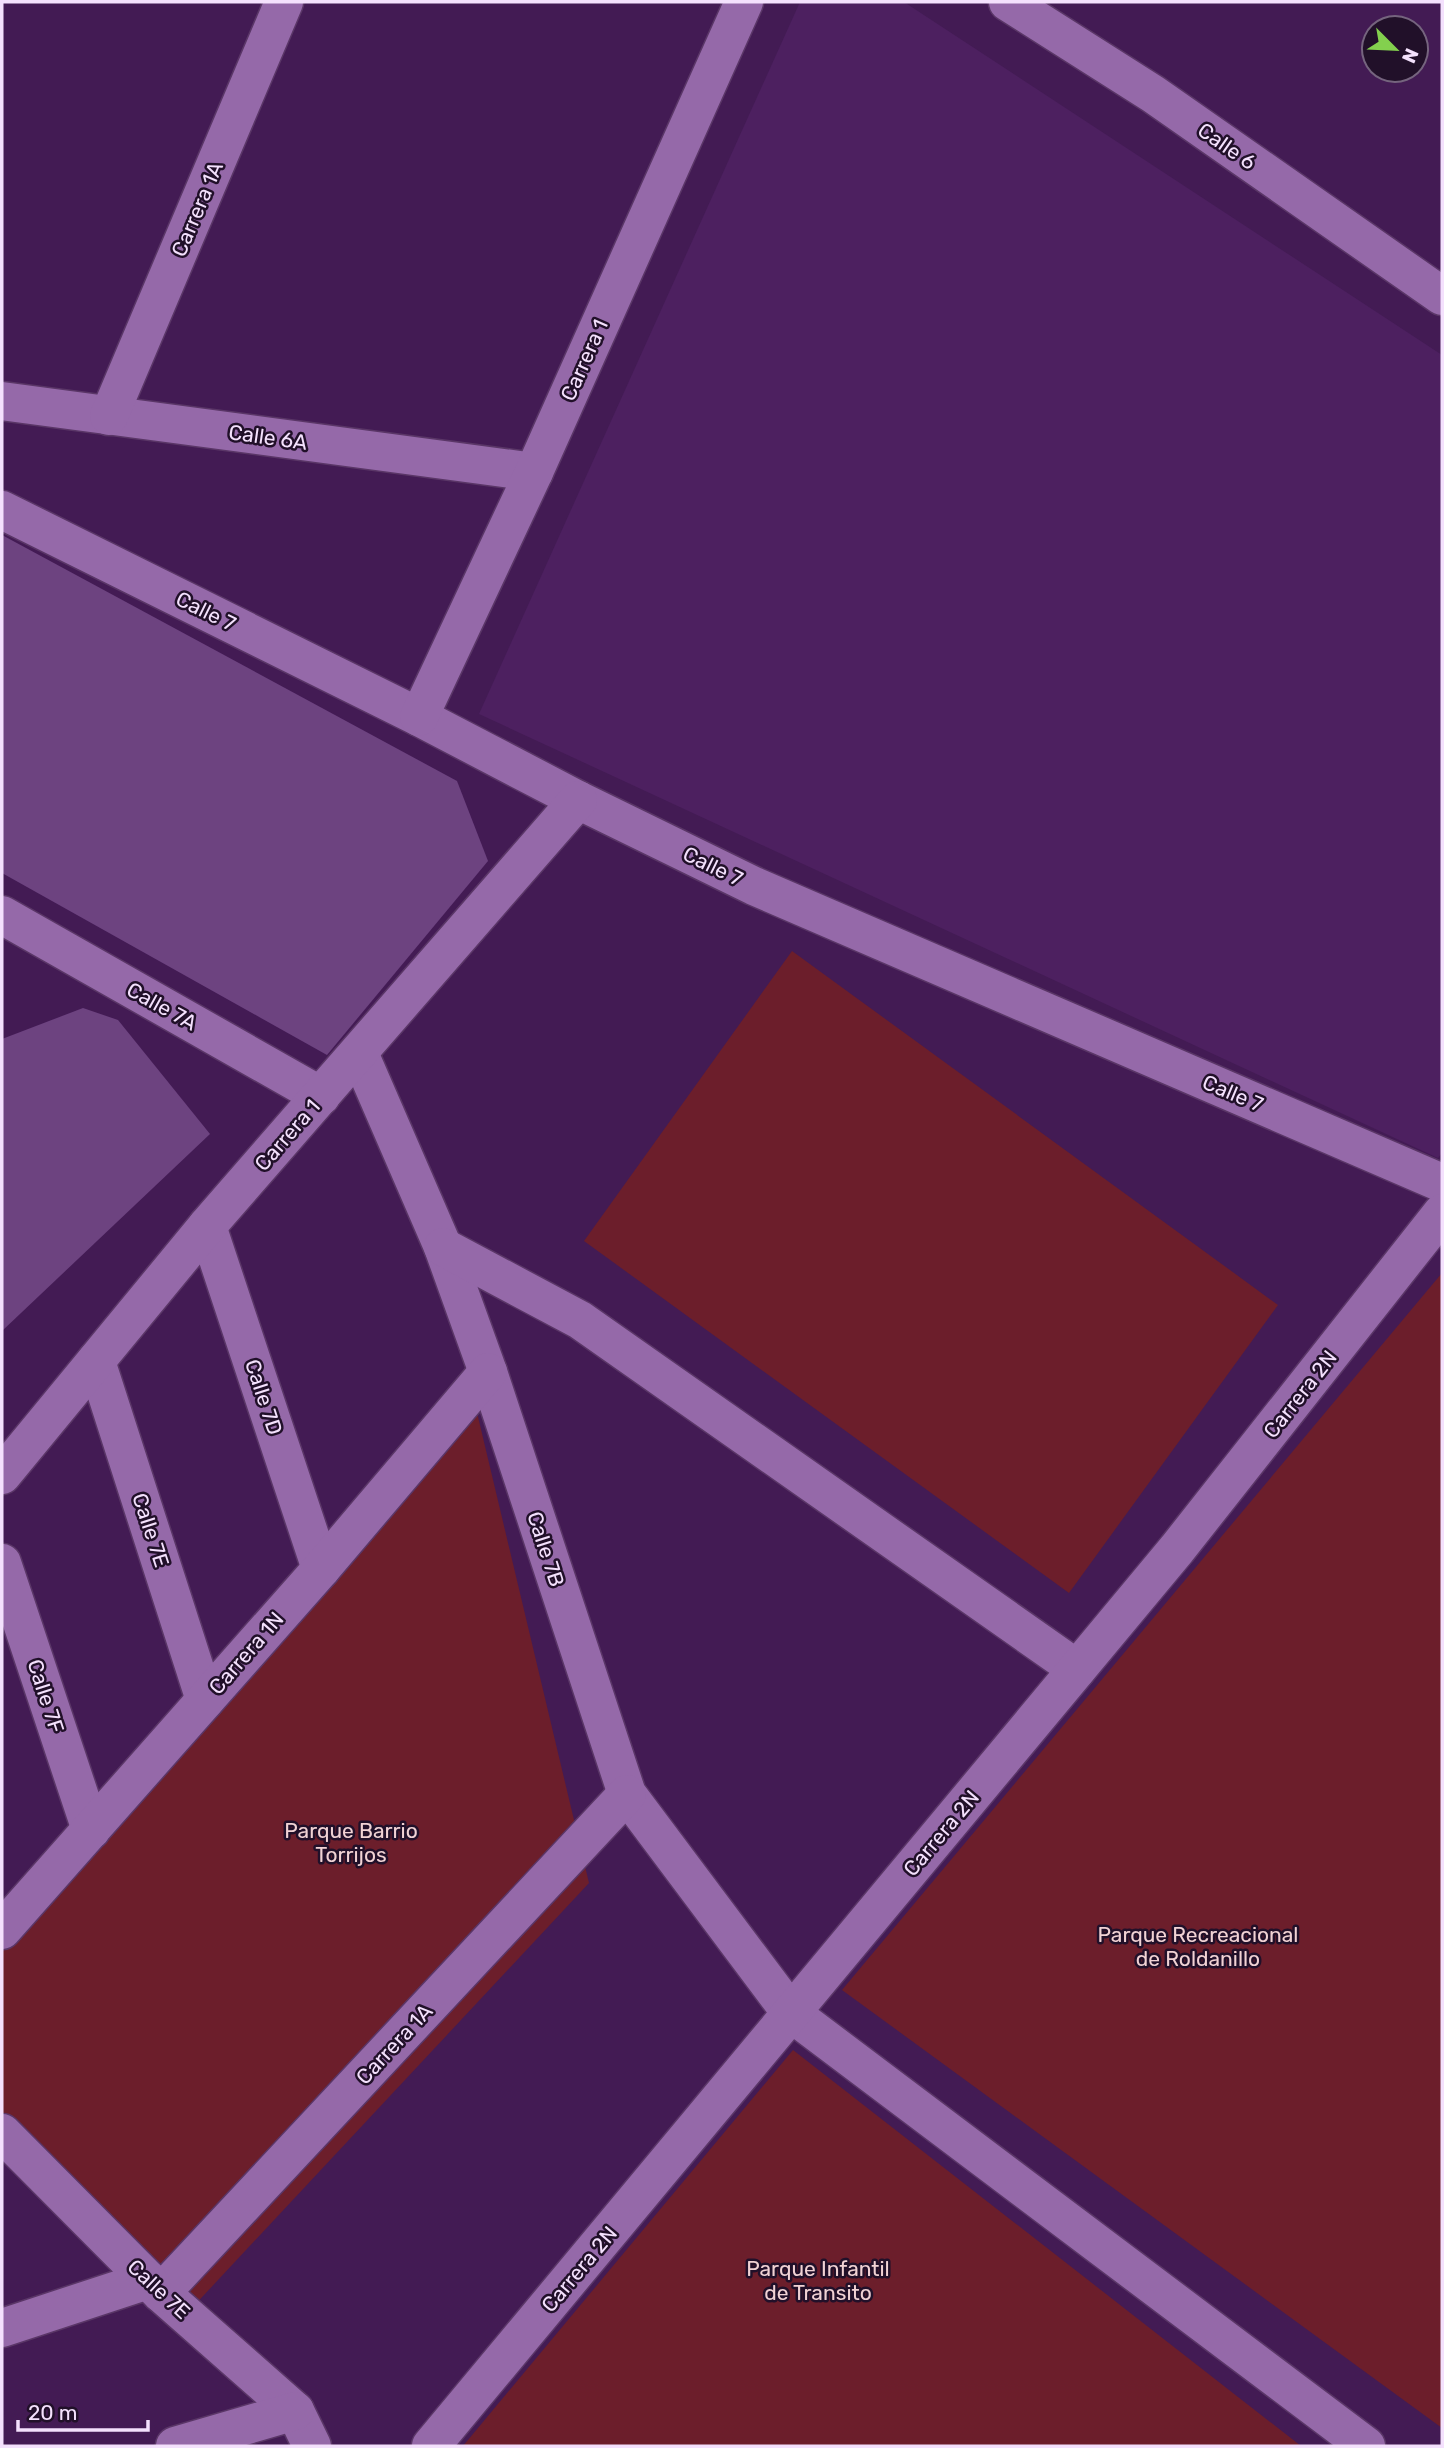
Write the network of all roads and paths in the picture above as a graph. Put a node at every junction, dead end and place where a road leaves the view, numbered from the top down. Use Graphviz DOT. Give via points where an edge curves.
graph roads {
  1 [pos="284,2"];
  2 [pos="744,2"];
  3 [pos="1022,5"];
  4 [pos="1442,296"];
  5 [pos="2,401"];
  6 [pos="109,416"];
  7 [pos="534,472"];
  8 [pos="2,510"];
  9 [pos="419,716"];
  10 [pos="578,800"];
  11 [pos="2,915"];
  12 [pos="359,1053"];
  13 [pos="321,1096"];
  14 [pos="1442,1183"];
  15 [pos="1442,1213"];
  16 [pos="207,1226"];
  17 [pos="443,1247"];
  18 [pos="96,1360"];
  19 [pos="488,1372"];
  20 [pos="2,1475"];
  21 [pos="2,1563"];
  22 [pos="321,1569"];
  23 [pos="1077,1669"];
  24 [pos="205,1700"];
  25 [pos="627,1794"];
  26 [pos="91,1830"];
  27 [pos="2,1930"];
  28 [pos="791,2013"];
  29 [pos="5,2141"];
  30 [pos="154,2287"];
  31 [pos="2,2328"];
  32 [pos="295,2411"];
  33 [pos="175,2446"];
  34 [pos="312,2446"];
  35 [pos="431,2446"];
  36 [pos="1366,2446"];
  1 -- 6 [label="street, Carrera 1A"];
  2 -- 7 [label="street, Carrera 1"];
  3 -- 4 [label="street, Calle 6"];
  5 -- 6 [label="street, Calle 6A"];
  6 -- 7 [label="street, Calle 6A"];
  7 -- 9 [label="street, Carrera 1"];
  8 -- 9 [label="street, Calle 7"];
  9 -- 10 [label="street, Calle 7"];
  10 -- 12 [label="street, Carrera 1"];
  10 -- 14 [label="street, Calle 7" via="754,886"];
  11 -- 13 [label="street, Calle 7A"];
  12 -- 13 [label="street, Carrera 1"];
  12 -- 17 [label="street, Calle 7B"];
  13 -- 16 [label="street, Carrera 1"];
  15 -- 23 [label="street, Carrera 2N"];
  16 -- 18 [label="street, Carrera 1"];
  16 -- 22 [label="street, Calle 7D"];
  17 -- 19 [label="street, Calle 7B"];
  17 -- 23 [label="street" via="580,1320"];
  18 -- 20 [label="street, Carrera 1"];
  18 -- 24 [label="street, Calle 7E"];
  19 -- 22 [label="street, Carrera 1N"];
  19 -- 25 [label="street, Calle 7B"];
  21 -- 26 [label="street, Calle 7F"];
  22 -- 24 [label="street, Carrera 1N"];
  23 -- 28 [label="street, Carrera 2N"];
  24 -- 26 [label="street, Carrera 1N"];
  25 -- 28 [label="street, Calle 7B"];
  25 -- 30 [label="street, Carrera 1A"];
  26 -- 27 [label="street, Carrera 1N"];
  28 -- 35 [label="street, Carrera 2N"];
  28 -- 36 [label="street, Calle 7B"];
  29 -- 30 [label="street, Calle 7E"];
  30 -- 31 [label="street"];
  30 -- 32 [label="street, Calle 7E"];
  32 -- 33 [label="street"];
  32 -- 34 [label="street, Calle 7E"];
}
